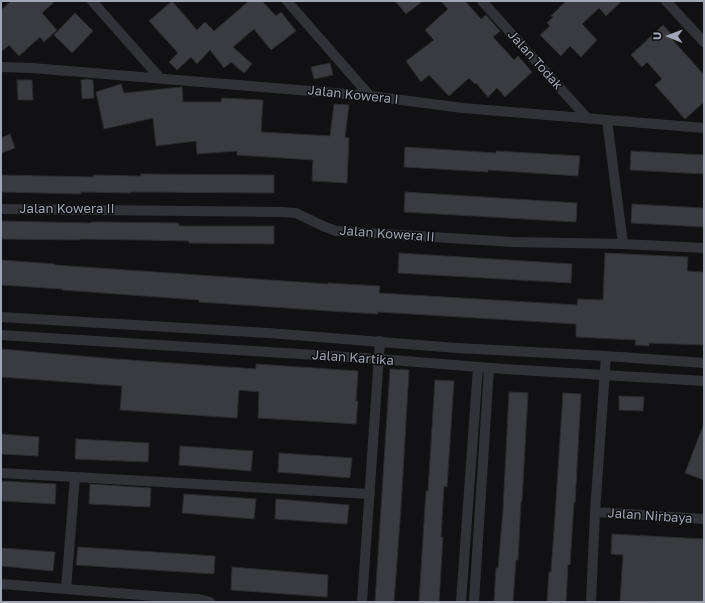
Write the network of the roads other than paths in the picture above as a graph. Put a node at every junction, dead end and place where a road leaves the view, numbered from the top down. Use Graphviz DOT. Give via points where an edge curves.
graph roads {
  1 [pos="92,1"];
  2 [pos="287,1"];
  3 [pos="482,1"];
  4 [pos="666,1"];
  5 [pos="704,42"];
  6 [pos="1,67"];
  7 [pos="160,78"];
  8 [pos="370,96"];
  9 [pos="587,118"];
  10 [pos="607,120"];
  11 [pos="704,128"];
  12 [pos="1,209"];
  13 [pos="623,244"];
  14 [pos="704,248"];
  15 [pos="1,317"];
  16 [pos="1,335"];
  17 [pos="380,341"];
  18 [pos="606,356"];
  19 [pos="379,359"];
  20 [pos="704,363"];
  21 [pos="478,367"];
  22 [pos="489,368"];
  23 [pos="605,375"];
  24 [pos="704,381"];
  25 [pos="1,473"];
  26 [pos="75,477"];
  27 [pos="370,494"];
  28 [pos="595,512"];
  29 [pos="704,519"];
  30 [pos="1,584"];
  31 [pos="66,589"];
  32 [pos="167,600"];
  33 [pos="210,602"];
  34 [pos="362,602"];
  35 [pos="461,602"];
  36 [pos="474,602"];
  37 [pos="591,602"];
  1 -- 7 [label="street"];
  2 -- 8 [label="street"];
  3 -- 9 [label="street, Jalan Todak"];
  4 -- 5 [label="street"];
  6 -- 7 [label="street, Jalan Kowera I"];
  7 -- 8 [label="street, Jalan Kowera I"];
  8 -- 9 [label="street, Jalan Kowera I" via="464,108"];
  9 -- 10 [label="street, Jalan Kowera I"];
  10 -- 11 [label="street, Jalan Kowera I"];
  10 -- 13 [label="street"];
  12 -- 13 [label="street, Jalan Kowera II" via="282,212 296,213 336,231 513,242"];
  13 -- 14 [label="street, Jalan Kowera II"];
  15 -- 17 [label="street, Jalan Kartika"];
  16 -- 19 [label="street, Jalan Kartika"];
  17 -- 18 [label="street, Jalan Kartika"];
  17 -- 19 [label="street"];
  18 -- 20 [label="street, Jalan Kartika"];
  18 -- 23 [label="street"];
  19 -- 21 [label="street, Jalan Kartika"];
  19 -- 27 [label="street"];
  21 -- 22 [label="street, Jalan Kartika"];
  21 -- 35 [label="street"];
  22 -- 23 [label="street, Jalan Kartika"];
  22 -- 36 [label="street"];
  23 -- 24 [label="street, Jalan Kartika"];
  23 -- 28 [label="street"];
  25 -- 26 [label="street"];
  26 -- 27 [label="street"];
  26 -- 31 [label="street"];
  27 -- 34 [label="street"];
  28 -- 29 [label="street, Jalan Nirbaya"];
  28 -- 37 [label="street"];
  30 -- 31 [label="street"];
  31 -- 32 [label="street"];
  32 -- 33 [label="street" via="199,599"];
}
